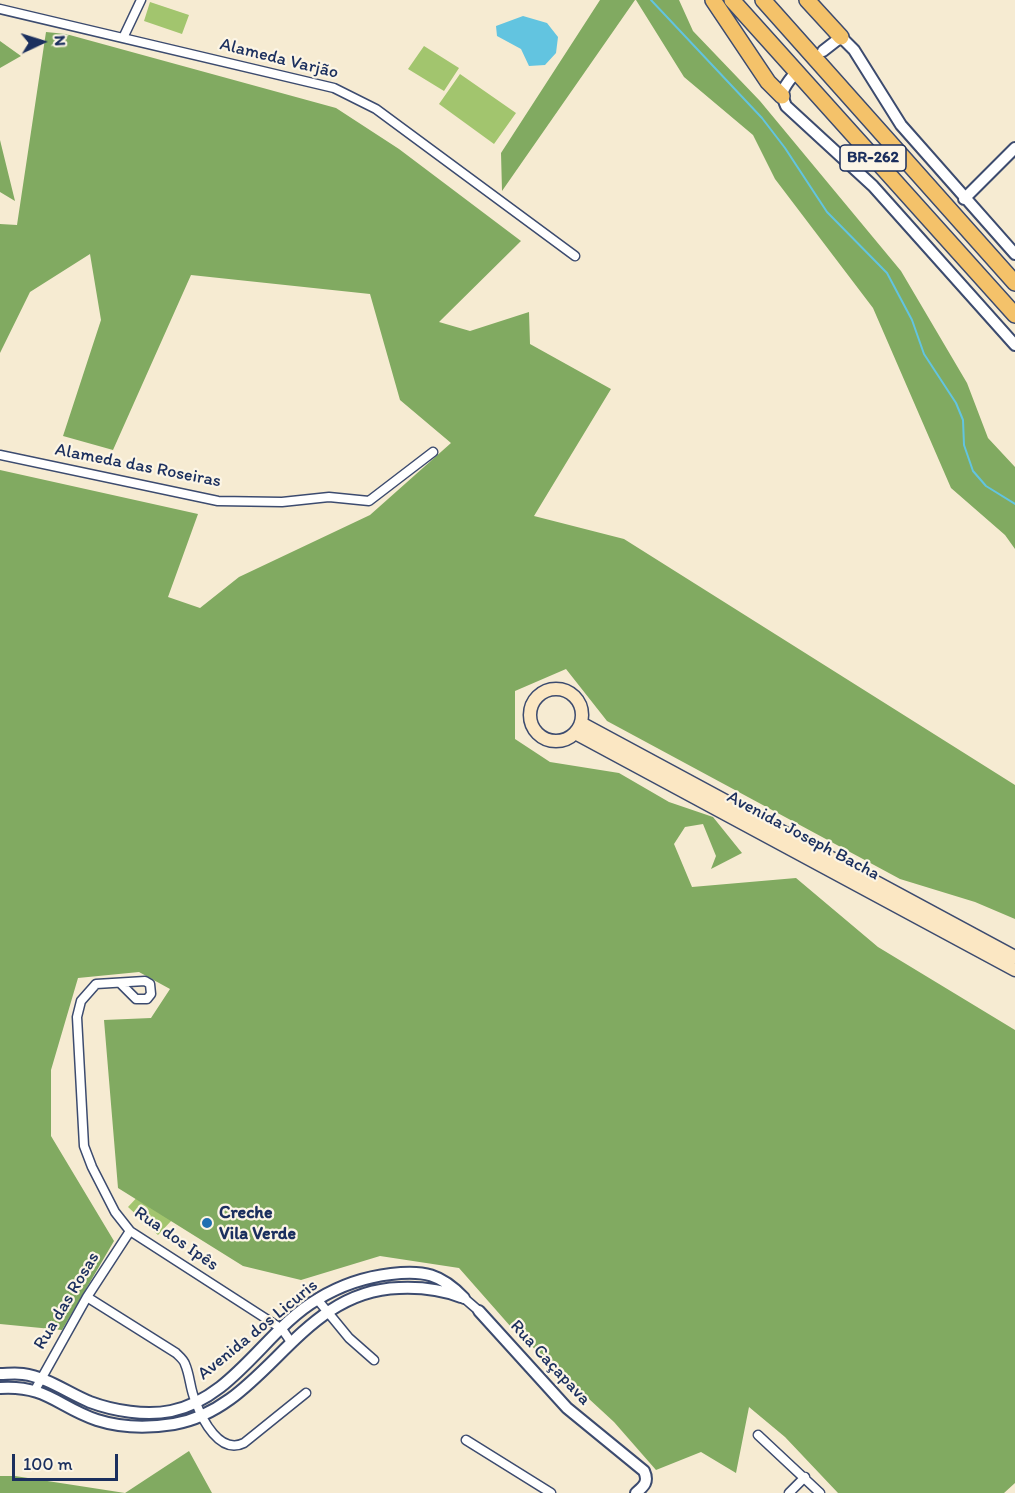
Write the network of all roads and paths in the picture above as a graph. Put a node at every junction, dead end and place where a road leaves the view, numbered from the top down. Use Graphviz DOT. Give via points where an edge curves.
graph roads {
  1 [pos="141,0"];
  2 [pos="713,0"];
  3 [pos="732,0"];
  4 [pos="763,0"];
  5 [pos="807,0"];
  6 [pos="0,9"];
  7 [pos="841,37"];
  8 [pos="123,38"];
  9 [pos="823,51"];
  10 [pos="792,77"];
  11 [pos="782,96"];
  12 [pos="1015,148"];
  13 [pos="964,199"];
  14 [pos="1015,254"];
  15 [pos="574,256"];
  16 [pos="1015,283"];
  17 [pos="1015,315"];
  18 [pos="1015,345"];
  19 [pos="433,452"];
  20 [pos="0,455"];
  21 [pos="578,728"];
  22 [pos="1015,957"];
  23 [pos="1015,970"];
  24 [pos="121,984"];
  25 [pos="130,1231"];
  26 [pos="87,1297"];
  27 [pos="464,1298"];
  28 [pos="317,1299"];
  29 [pos="327,1311"];
  30 [pos="479,1311"];
  31 [pos="282,1329"];
  32 [pos="291,1342"];
  33 [pos="374,1360"];
  34 [pos="0,1374"];
  35 [pos="40,1378"];
  36 [pos="0,1388"];
  37 [pos="34,1390"];
  38 [pos="306,1393"];
  39 [pos="195,1401"];
  40 [pos="203,1414"];
  41 [pos="758,1435"];
  42 [pos="466,1440"];
  43 [pos="805,1478"];
  44 [pos="551,1493"];
  45 [pos="636,1493"];
  46 [pos="789,1493"];
  47 [pos="820,1493"];
  1 -- 8 [label="street"];
  2 -- 11 [label="highway" via="768,82"];
  3 -- 17 [label="highway, BR-262"];
  4 -- 16 [label="highway, BR-262"];
  5 -- 7 [label="highway"];
  6 -- 8 [label="street, Alameda Varjão"];
  7 -- 9 [label="street"];
  7 -- 13 [label="street" via="854,50 901,125"];
  8 -- 15 [label="street, Alameda Varjão" via="334,88 376,109"];
  10 -- 11 [label="street"];
  11 -- 18 [label="street, BR-262" via="786,106 873,186"];
  12 -- 13 [label="street"];
  13 -- 14 [label="street"];
  19 -- 20 [label="street, Alameda das Roseiras" via="369,501 329,497 282,502 218,501"];
  21 -- 21 [label="main road" via="581,706 562,689 546,691 533,702 530,718 544,739 560,741"];
  21 -- 22 [label="main road, Avenida Joseph Bacha"];
  21 -- 23 [label="main road, Avenida Joseph Bacha"];
  24 -- 25 [label="street, Rua dos Ipês" via="103,982 91,987 81,1001 77,1017 84,1146 115,1212"];
  25 -- 26 [label="street, Rua das Rosas"];
  25 -- 31 [label="street, Rua dos Ipês"];
  26 -- 35 [label="street, Rua das Rosas"];
  26 -- 39 [label="street" via="176,1353 185,1362"];
  27 -- 28 [label="street, Avenida dos Licuris" via="448,1281 405,1272 366,1277"];
  27 -- 29 [label="street, Avenida dos Licuris" via="422,1287 375,1290"];
  27 -- 30 [label="street, Avenida dos Licuris"];
  28 -- 29 [label="street"];
  28 -- 31 [label="street, Avenida dos Licuris"];
  29 -- 32 [label="street, Avenida dos Licuris"];
  29 -- 33 [label="street"];
  30 -- 45 [label="street, Rua Caçapava" via="567,1408 644,1471 645,1485"];
  31 -- 32 [label="street, Rua dos Ipês"];
  31 -- 39 [label="street, Avenida dos Licuris" via="225,1383"];
  32 -- 40 [label="street, Avenida dos Licuris" via="238,1393"];
  34 -- 35 [label="street, Avenida dos Licuris"];
  35 -- 37 [label="street, Rua das Rosas"];
  35 -- 39 [label="street, Avenida dos Licuris" via="91,1402 123,1410 172,1411"];
  36 -- 37 [label="street, Avenida dos Licuris"];
  37 -- 40 [label="street, Avenida dos Licuris" via="95,1420 127,1427 176,1424"];
  38 -- 40 [label="street" via="260,1432 235,1447 219,1441"];
  39 -- 40 [label="street"];
  41 -- 43 [label="street"];
  42 -- 44 [label="street"];
  43 -- 46 [label="street"];
  43 -- 47 [label="street"];
}
